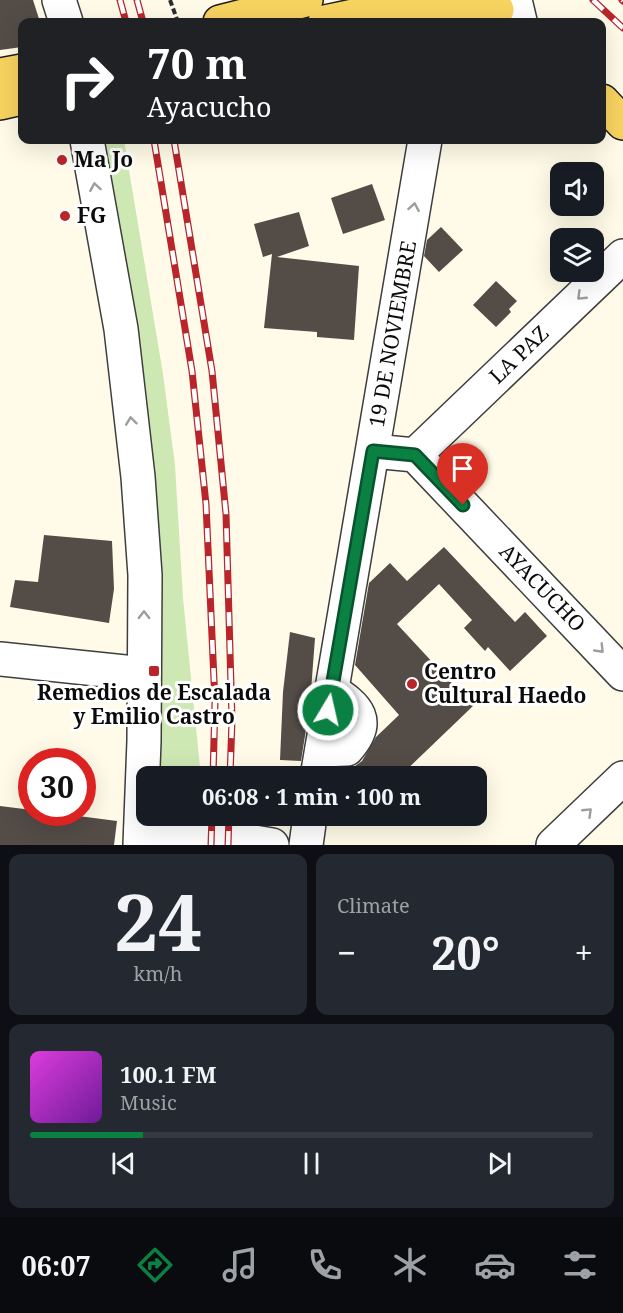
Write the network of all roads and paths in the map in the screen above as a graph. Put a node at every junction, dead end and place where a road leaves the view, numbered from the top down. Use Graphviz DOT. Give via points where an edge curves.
graph roads {
  1 [pos="59,0"];
  2 [pos="170,0"];
  3 [pos="306,0"];
  4 [pos="505,9"];
  5 [pos="447,15"];
  6 [pos="65,18"];
  7 [pos="177,18"];
  8 [pos="236,18"];
  9 [pos="344,18"];
  10 [pos="18,72"];
  11 [pos="0,75"];
  12 [pos="18,99"];
  13 [pos="0,103"];
  14 [pos="606,106"];
  15 [pos="623,123"];
  16 [pos="88,144"];
  17 [pos="425,144"];
  18 [pos="623,256"];
  19 [pos="373,451"];
  20 [pos="415,455"];
  21 [pos="0,659"];
  22 [pos="144,674"];
  23 [pos="623,674"];
  24 [pos="319,763"];
  25 [pos="623,778"];
  26 [pos="309,826"];
  27 [pos="141,837"];
  28 [pos="272,845"];
  29 [pos="306,845"];
  30 [pos="553,845"];
  1 -- 6 [label="street"];
  2 -- 7 [label="path"];
  3 -- 8 [label="main road"];
  4 -- 5 [label="main road"];
  5 -- 9 [label="main road" via="396,7"];
  10 -- 11 [label="main road"];
  12 -- 13 [label="main road"];
  14 -- 15 [label="main road"];
  22 -- 16 [label="street, one-way" via="145,575 138,477 121,329"];
  19 -- 17 [label="street, 19 DE NOVIEMBRE, one-way"];
  18 -- 20 [label="street, LA PAZ, one-way"];
  19 -- 20 [label="street"];
  19 -- 24 [label="street, 19 DE NOVIEMBRE"];
  20 -- 23 [label="street, AYACUCHO, one-way"];
  21 -- 22 [label="street"];
  22 -- 27 [label="street"];
  30 -- 25 [label="street, one-way"];
  26 -- 29 [label="street"];
  27 -- 28 [label="street" via="212,835"];
}
